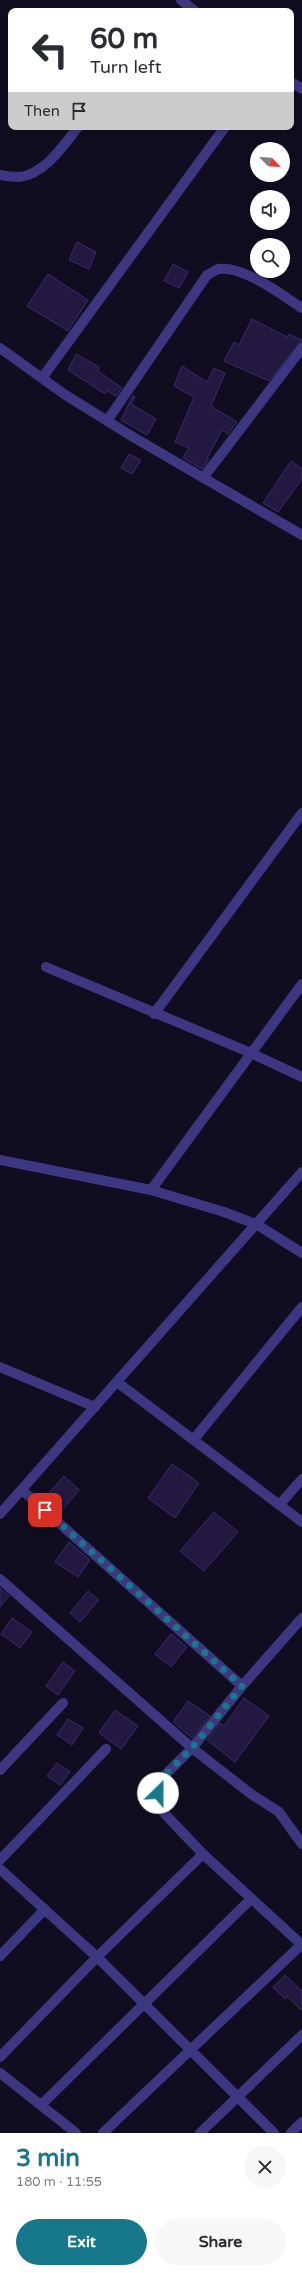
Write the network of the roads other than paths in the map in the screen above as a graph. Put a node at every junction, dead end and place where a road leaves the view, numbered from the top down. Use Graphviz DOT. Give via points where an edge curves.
graph roads {
  1 [pos="181,0"];
  2 [pos="191,8"];
  3 [pos="75,130"];
  4 [pos="223,130"];
  5 [pos="0,175"];
  6 [pos="302,308"];
  7 [pos="0,348"];
  8 [pos="302,348"];
  9 [pos="42,378"];
  10 [pos="107,421"];
  11 [pos="203,478"];
  12 [pos="302,535"];
  13 [pos="302,813"];
  14 [pos="46,968"];
  15 [pos="302,984"];
  16 [pos="154,1014"];
  17 [pos="251,1053"];
  18 [pos="302,1077"];
  19 [pos="0,1160"];
  20 [pos="302,1172"];
  21 [pos="151,1190"];
  22 [pos="256,1224"];
  23 [pos="302,1253"];
  24 [pos="302,1307"];
  25 [pos="0,1367"];
  26 [pos="117,1382"];
  27 [pos="95,1407"];
  28 [pos="194,1439"];
  29 [pos="302,1479"];
  30 [pos="22,1490"];
  31 [pos="280,1504"];
  32 [pos="0,1514"];
  33 [pos="302,1522"];
  34 [pos="0,1578"];
  35 [pos="302,1618"];
  36 [pos="242,1686"];
  37 [pos="63,1703"];
  38 [pos="192,1748"];
  39 [pos="106,1749"];
  40 [pos="0,1770"];
  41 [pos="302,1844"];
  42 [pos="203,1854"];
  43 [pos="0,1860"];
  44 [pos="0,1869"];
  45 [pos="251,1899"];
  46 [pos="45,1909"];
  47 [pos="302,1944"];
  48 [pos="0,1956"];
  49 [pos="97,1958"];
  50 [pos="143,2002"];
  51 [pos="302,2035"];
  52 [pos="190,2049"];
  53 [pos="0,2057"];
  54 [pos="2,2078"];
  55 [pos="238,2097"];
  56 [pos="41,2105"];
  57 [pos="302,2122"];
  58 [pos="76,2133"];
  59 [pos="103,2133"];
  60 [pos="200,2133"];
  61 [pos="274,2133"];
  62 [pos="291,2133"];
  1 -- 2 [label="street"];
  3 -- 5 [label="street" via="48,162 33,172 20,177"];
  4 -- 9 [label="street"];
  6 -- 10 [label="street" via="256,279 240,273 218,269 207,275"];
  7 -- 9 [label="street"];
  8 -- 11 [label="street"];
  9 -- 10 [label="street"];
  10 -- 11 [label="street"];
  11 -- 12 [label="street"];
  13 -- 16 [label="street"];
  14 -- 16 [label="street"];
  15 -- 17 [label="street"];
  16 -- 17 [label="street"];
  17 -- 18 [label="street"];
  17 -- 21 [label="street"];
  19 -- 21 [label="street"];
  20 -- 22 [label="street"];
  21 -- 22 [label="street"];
  22 -- 23 [label="street"];
  22 -- 26 [label="street"];
  24 -- 28 [label="street"];
  25 -- 27 [label="street"];
  26 -- 27 [label="street"];
  26 -- 28 [label="street"];
  27 -- 30 [label="street"];
  28 -- 31 [label="street"];
  29 -- 31 [label="street"];
  30 -- 32 [label="street"];
  30 -- 36 [label="street"];
  31 -- 33 [label="street"];
  34 -- 38 [label="street"];
  35 -- 36 [label="street"];
  36 -- 38 [label="street"];
  37 -- 40 [label="street"];
  38 -- 41 [label="street" via="251,1794 279,1812"];
  38 -- 42 [label="street" via="164,1776 159,1785 158,1802 164,1813"];
  39 -- 43 [label="street"];
  42 -- 45 [label="street"];
  42 -- 49 [label="street"];
  44 -- 46 [label="street"];
  45 -- 47 [label="street"];
  45 -- 50 [label="street"];
  46 -- 48 [label="street"];
  46 -- 49 [label="street"];
  47 -- 52 [label="street"];
  49 -- 50 [label="street"];
  49 -- 53 [label="street"];
  50 -- 52 [label="street"];
  50 -- 56 [label="street"];
  51 -- 55 [label="street"];
  52 -- 55 [label="street"];
  52 -- 59 [label="street"];
  54 -- 56 [label="street"];
  55 -- 60 [label="street"];
  55 -- 61 [label="street"];
  56 -- 58 [label="street"];
  57 -- 62 [label="street"];
}
